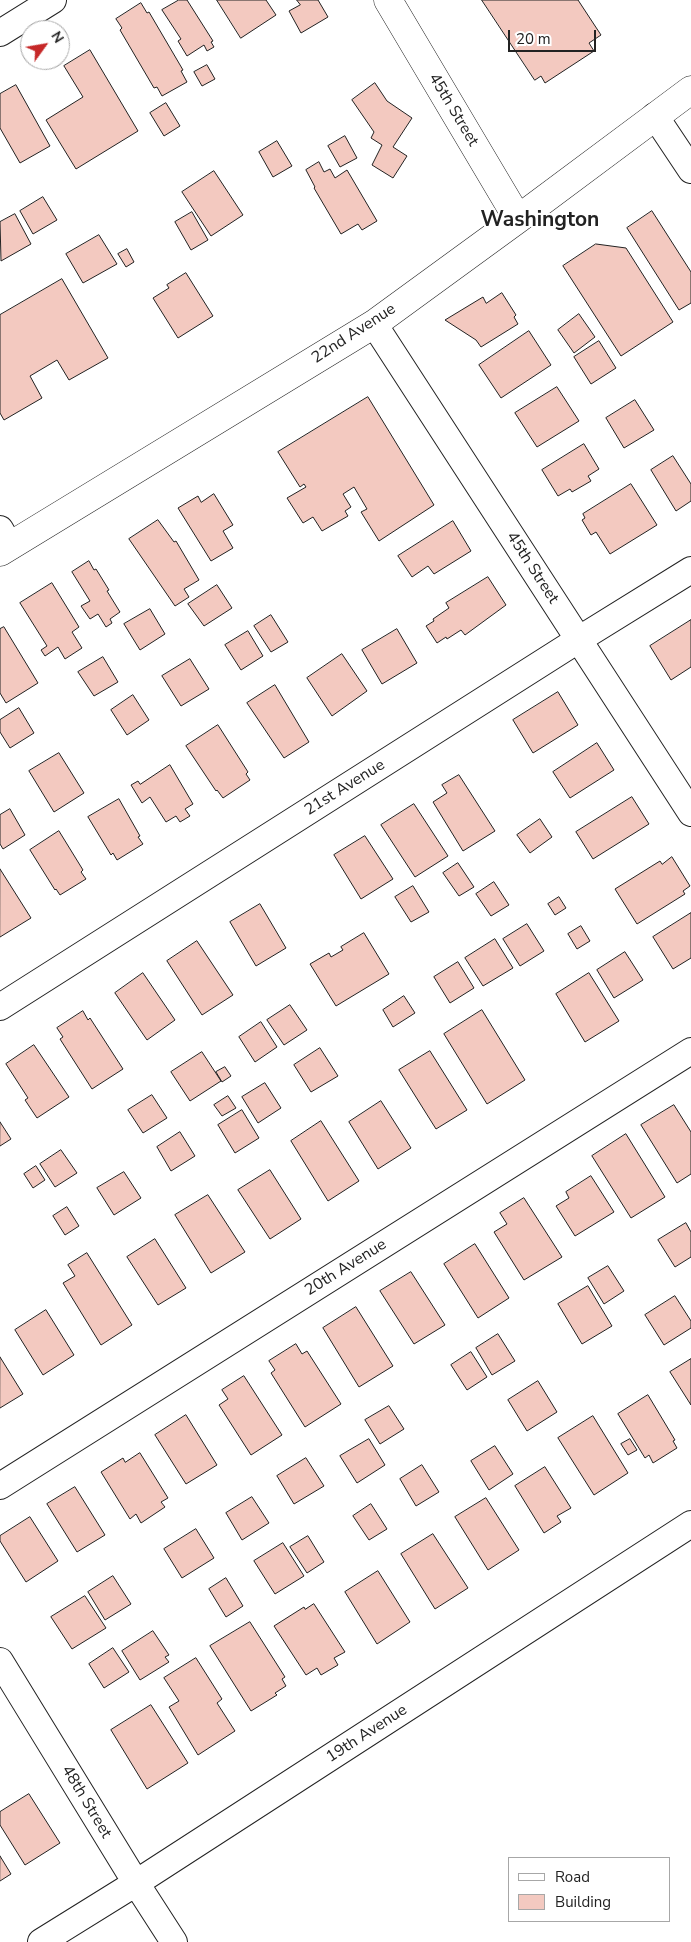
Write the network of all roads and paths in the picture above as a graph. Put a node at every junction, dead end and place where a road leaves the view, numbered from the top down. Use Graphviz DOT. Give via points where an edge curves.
graph roads {
  1 [pos="53,0"];
  2 [pos="388,0"];
  3 [pos="0,32"];
  4 [pos="691,90"];
  5 [pos="655,116"];
  6 [pos="691,170"];
  7 [pos="518,220"];
  8 [pos="374,324"];
  9 [pos="3,542"];
  10 [pos="691,570"];
  11 [pos="578,640"];
  12 [pos="691,813"];
  13 [pos="0,1007"];
  14 [pos="691,1051"];
  15 [pos="0,1486"];
  16 [pos="691,1524"];
  17 [pos="0,1661"];
  18 [pos="136,1884"];
  19 [pos="41,1942"];
  20 [pos="174,1942"];
  1 -- 3 [label="street"];
  2 -- 7 [label="street, 45th Street"];
  4 -- 5 [label="street, 22nd Avenue"];
  5 -- 6 [label="street"];
  5 -- 7 [label="street, 22nd Avenue"];
  7 -- 8 [label="street, 22nd Avenue"];
  8 -- 9 [label="street, 22nd Avenue"];
  8 -- 11 [label="street, 45th Street"];
  10 -- 11 [label="street, 21st Avenue"];
  11 -- 12 [label="street, 45th Street"];
  11 -- 13 [label="street, 21st Avenue"];
  14 -- 15 [label="street, 20th Avenue"];
  16 -- 18 [label="street, 19th Avenue"];
  17 -- 18 [label="street, 48th Street"];
  18 -- 19 [label="street, 19th Avenue"];
  18 -- 20 [label="street, 48th Street"];
}
